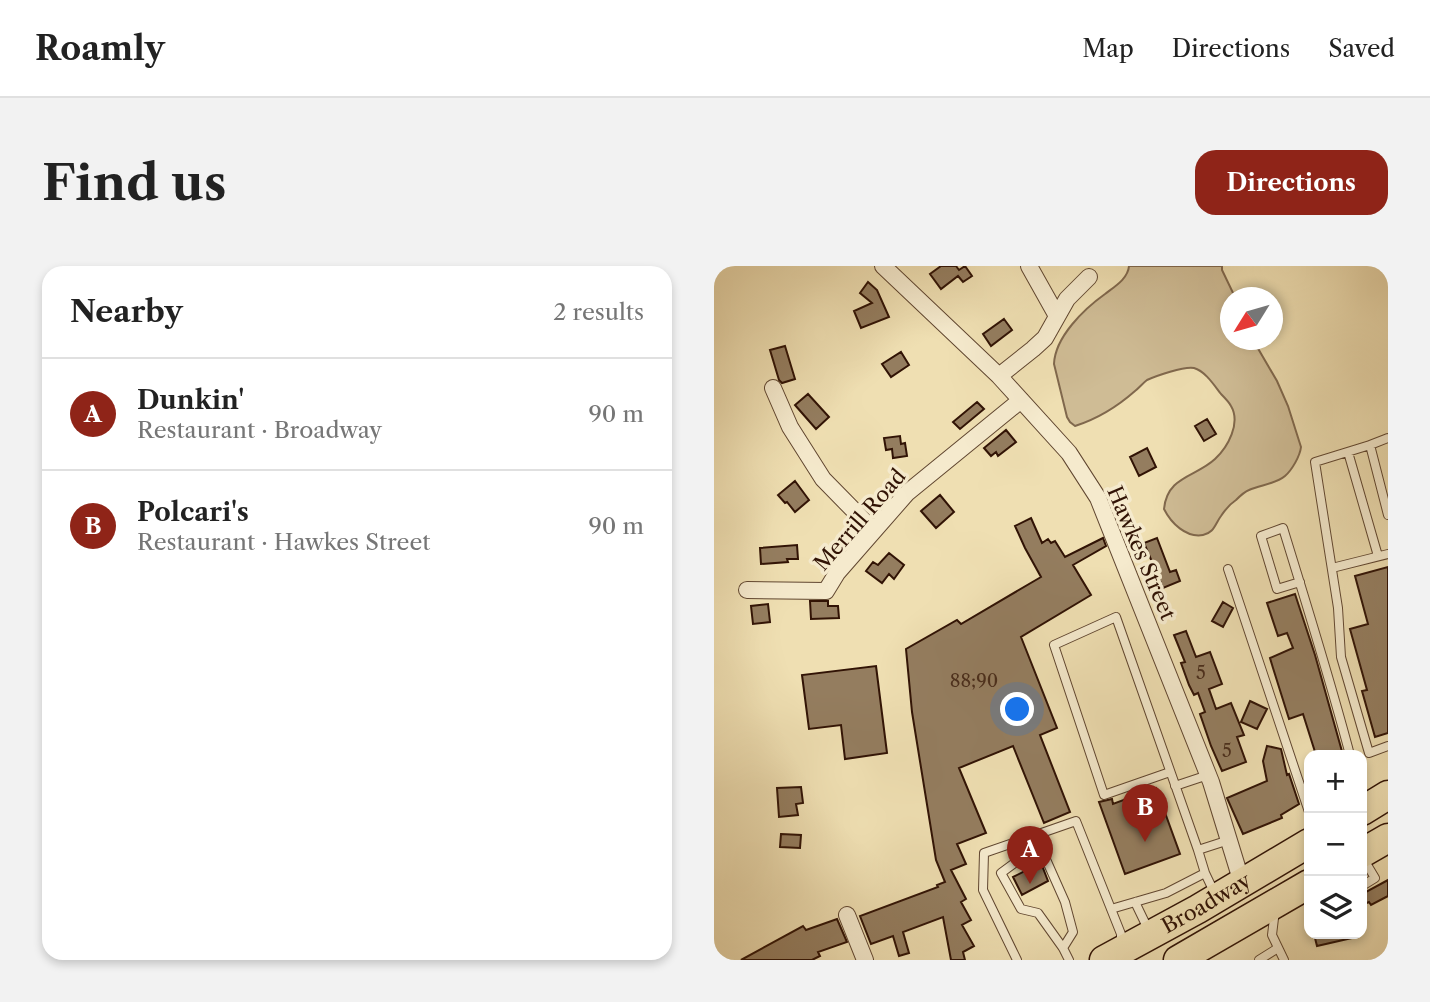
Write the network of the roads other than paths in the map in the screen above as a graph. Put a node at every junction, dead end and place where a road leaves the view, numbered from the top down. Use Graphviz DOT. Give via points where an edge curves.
graph roads {
  1 [pos="883,266"];
  2 [pos="1029,266"];
  3 [pos="1089,277"];
  4 [pos="1057,316"];
  5 [pos="999,376"];
  6 [pos="773,388"];
  7 [pos="1021,400"];
  8 [pos="1388,438"];
  9 [pos="1370,445"];
  10 [pos="1348,452"];
  11 [pos="1387,504"];
  12 [pos="1388,515"];
  13 [pos="873,530"];
  14 [pos="1388,554"];
  15 [pos="1378,556"];
  16 [pos="1332,568"];
  17 [pos="1228,569"];
  18 [pos="1300,582"];
  19 [pos="747,590"];
  20 [pos="1388,746"];
  21 [pos="1349,750"];
  22 [pos="1170,772"];
  23 [pos="1208,775"];
  24 [pos="1175,786"];
  25 [pos="1304,797"];
  26 [pos="1388,838"];
  27 [pos="1229,840"];
  28 [pos="1304,846"];
  29 [pos="1198,850"];
  30 [pos="1367,852"];
  31 [pos="1367,864"];
  32 [pos="1205,873"];
  33 [pos="1242,883"];
  34 [pos="1367,883"];
  35 [pos="1304,887"];
  36 [pos="1217,898"];
  37 [pos="1135,902"];
  38 [pos="1276,903"];
  39 [pos="1111,909"];
  40 [pos="847,915"];
  41 [pos="1150,935"];
  42 [pos="1063,948"];
  43 [pos="1279,948"];
  44 [pos="1113,956"];
  45 [pos="1189,956"];
  46 [pos="1015,959"];
  47 [pos="865,960"];
  48 [pos="1069,960"];
  49 [pos="1259,960"];
  50 [pos="1284,960"];
  1 -- 5 [label="street, Hawkes Street"];
  2 -- 4 [label="street"];
  3 -- 4 [label="street"];
  4 -- 5 [label="street" via="1045,338"];
  5 -- 7 [label="street, Hawkes Street"];
  6 -- 13 [label="street" via="790,427 823,479"];
  7 -- 13 [label="street, Merrill Road" via="907,493"];
  7 -- 23 [label="street, Hawkes Street" via="1069,453 1098,498"];
  8 -- 9 [label="lane"];
  9 -- 10 [label="lane"];
  9 -- 11 [label="lane"];
  10 -- 15 [label="lane"];
  10 -- 16 [label="lane" via="1315,462"];
  11 -- 12 [label="lane"];
  13 -- 19 [label="street, Merrill Road" via="826,591"];
  14 -- 15 [label="lane"];
  15 -- 16 [label="lane"];
  16 -- 20 [label="lane" via="1342,657 1368,753"];
  17 -- 25 [label="lane"];
  18 -- 18 [label="lane" via="1277,589 1261,536 1283,528"];
  18 -- 21 [label="lane"];
  22 -- 22 [label="lane" via="1116,617 1054,645 1104,795"];
  22 -- 24 [label="lane"];
  23 -- 24 [label="lane"];
  23 -- 27 [label="street, Hawkes Street"];
  24 -- 29 [label="lane"];
  26 -- 30 [label="highway"];
  27 -- 29 [label="lane"];
  27 -- 33 [label="street, Hawkes Street"];
  28 -- 33 [label="highway, Broadway"];
  29 -- 32 [label="lane"];
  31 -- 34 [label="lane" via="1375,878"];
  32 -- 36 [label="lane"];
  32 -- 37 [label="lane" via="1166,893"];
  33 -- 36 [label="highway, Broadway"];
  35 -- 38 [label="highway, Broadway"];
  36 -- 41 [label="highway, Broadway"];
  37 -- 39 [label="lane"];
  37 -- 41 [label="lane"];
  38 -- 43 [label="lane" via="1272,935"];
  38 -- 45 [label="highway, Broadway"];
  39 -- 44 [label="lane" via="1121,934"];
  39 -- 46 [label="lane" via="1076,821 984,853 983,890"];
  40 -- 47 [label="street"];
  41 -- 44 [label="highway, Broadway"];
  42 -- 42 [label="lane" via="1038,913 1021,909 1001,873 1028,853 1045,857 1065,902 1073,932"];
  42 -- 48 [label="lane"];
  43 -- 49 [label="lane"];
  43 -- 50 [label="lane"];
}
